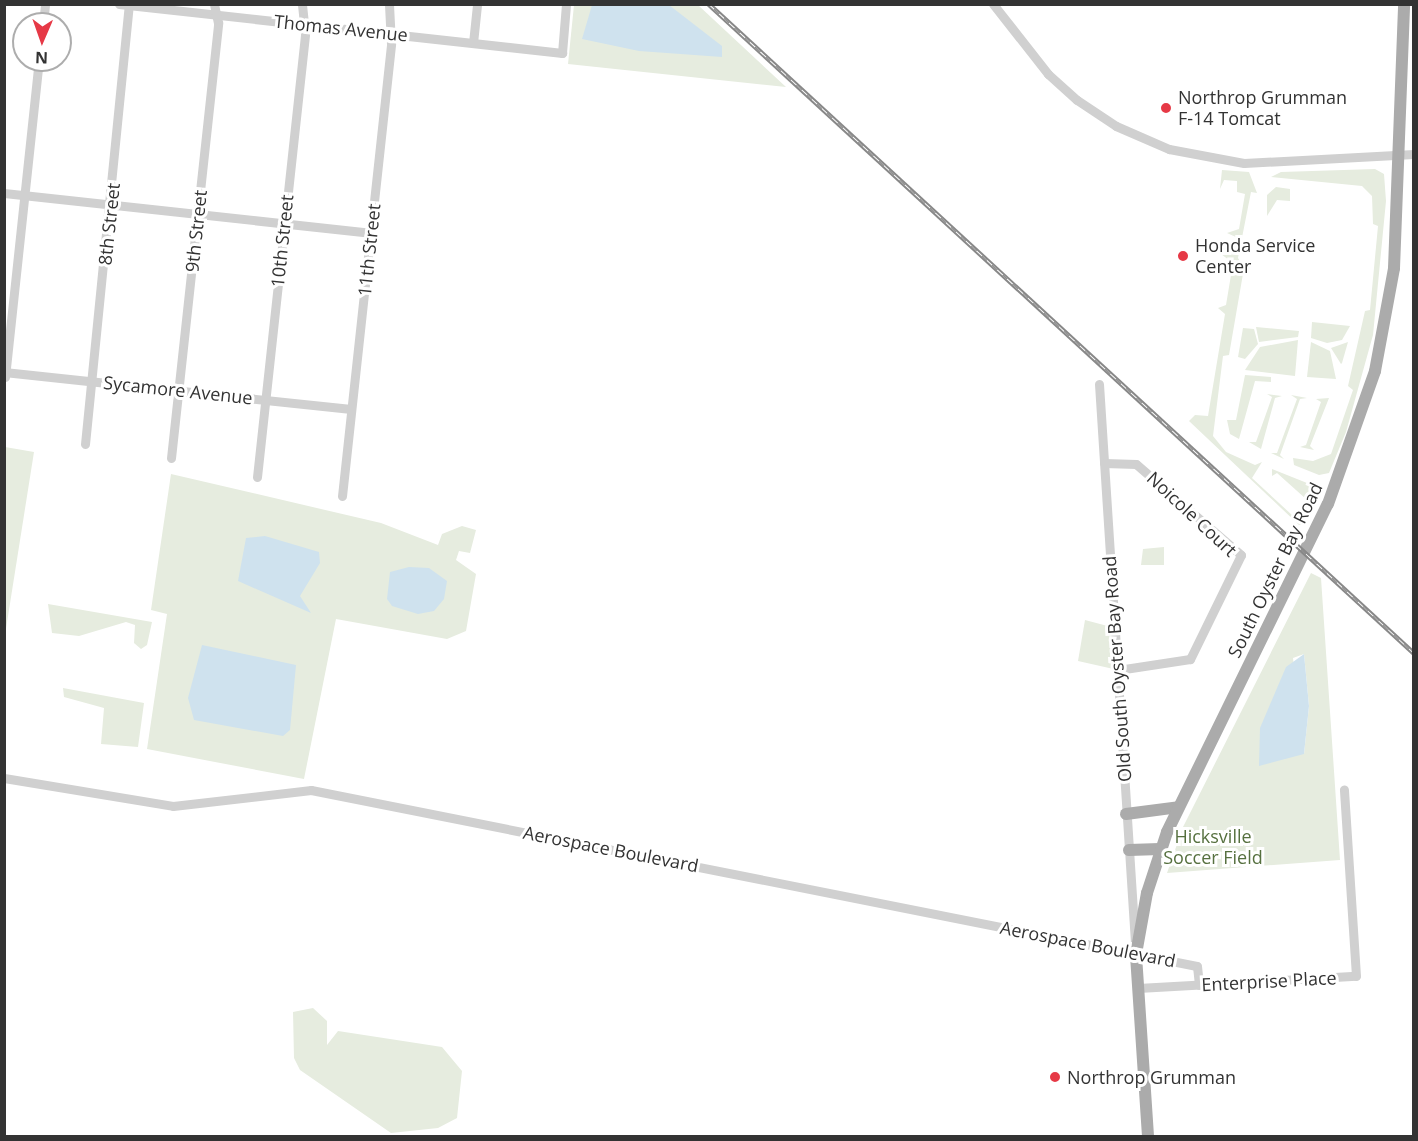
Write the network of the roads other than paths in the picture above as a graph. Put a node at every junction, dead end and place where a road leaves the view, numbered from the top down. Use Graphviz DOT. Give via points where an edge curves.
graph roads {
  1 [pos="119,4"];
  2 [pos="214,4"];
  3 [pos="302,4"];
  4 [pos="389,4"];
  5 [pos="477,4"];
  6 [pos="566,4"];
  7 [pos="993,4"];
  8 [pos="1404,4"];
  9 [pos="130,5"];
  10 [pos="216,15"];
  11 [pos="302,24"];
  12 [pos="388,33"];
  13 [pos="473,43"];
  14 [pos="38,72"];
  15 [pos="1413,154"];
  16 [pos="1398,155"];
  17 [pos="4,193"];
  18 [pos="24,195"];
  19 [pos="111,204"];
  20 [pos="197,214"];
  21 [pos="284,223"];
  22 [pos="370,233"];
  23 [pos="5,372"];
  24 [pos="4,377"];
  25 [pos="92,381"];
  26 [pos="1099,384"];
  27 [pos="178,391"];
  28 [pos="265,400"];
  29 [pos="351,409"];
  30 [pos="85,444"];
  31 [pos="171,458"];
  32 [pos="1104,463"];
  33 [pos="257,477"];
  34 [pos="342,496"];
  35 [pos="1118,670"];
  36 [pos="4,778"];
  37 [pos="1344,789"];
  38 [pos="1179,807"];
  39 [pos="1126,814"];
  40 [pos="1160,849"];
  41 [pos="1129,850"];
  42 [pos="1136,954"];
  43 [pos="1199,985"];
  44 [pos="1138,988"];
  45 [pos="1148,1137"];
  1 -- 9 [label="street, Thomas Avenue"];
  2 -- 10 [label="street, 9th Street"];
  3 -- 11 [label="street, 10th Street"];
  4 -- 12 [label="street, 11th Street"];
  5 -- 13 [label="street"];
  6 -- 13 [label="street, Thomas Avenue" via="562,53"];
  7 -- 16 [label="street" via="1048,74 1077,100 1159,146 1244,163"];
  8 -- 16 [label="main road, South Oyster Bay Road"];
  9 -- 10 [label="street, Thomas Avenue"];
  9 -- 19 [label="street, 8th Street"];
  10 -- 11 [label="street, Thomas Avenue"];
  10 -- 20 [label="street, 9th Street"];
  11 -- 12 [label="street, Thomas Avenue"];
  11 -- 21 [label="street, 10th Street"];
  12 -- 13 [label="street, Thomas Avenue"];
  12 -- 22 [label="street, 11th Street" via="392,44"];
  14 -- 18 [label="street"];
  15 -- 16 [label="street"];
  16 -- 38 [label="main road, South Oyster Bay Road" via="1390,299 1359,424 1322,518"];
  17 -- 18 [label="street"];
  18 -- 19 [label="street"];
  18 -- 23 [label="street"];
  19 -- 20 [label="street"];
  19 -- 25 [label="street, 8th Street"];
  20 -- 21 [label="street"];
  20 -- 27 [label="street, 9th Street"];
  21 -- 22 [label="street"];
  21 -- 28 [label="street, 10th Street"];
  22 -- 29 [label="street, 11th Street"];
  23 -- 24 [label="street"];
  23 -- 25 [label="street, Sycamore Avenue"];
  25 -- 27 [label="street, Sycamore Avenue"];
  25 -- 30 [label="street, 8th Street"];
  26 -- 32 [label="street, Old South Oyster Bay Road"];
  27 -- 28 [label="street, Sycamore Avenue"];
  27 -- 31 [label="street, 9th Street"];
  28 -- 29 [label="street, Sycamore Avenue"];
  28 -- 33 [label="street, 10th Street"];
  29 -- 34 [label="street, 11th Street"];
  32 -- 35 [label="street, Old South Oyster Bay Road"];
  32 -- 35 [label="street, Noicole Court" via="1136,464 1241,555 1190,659"];
  35 -- 39 [label="street, Old South Oyster Bay Road"];
  36 -- 42 [label="street, Aerospace Boulevard" via="173,806 311,790"];
  37 -- 43 [label="street, Enterprise Place" via="1356,976"];
  38 -- 39 [label="main road"];
  38 -- 40 [label="main road, South Oyster Bay Road"];
  39 -- 41 [label="street, Old South Oyster Bay Road"];
  40 -- 41 [label="main road"];
  40 -- 42 [label="main road, South Oyster Bay Road"];
  41 -- 42 [label="street, Old South Oyster Bay Road"];
  42 -- 43 [label="street, Aerospace Boulevard" via="1197,966"];
  42 -- 44 [label="main road, South Oyster Bay Road"];
  43 -- 44 [label="street, Enterprise Place"];
  44 -- 45 [label="main road, South Oyster Bay Road"];
}
